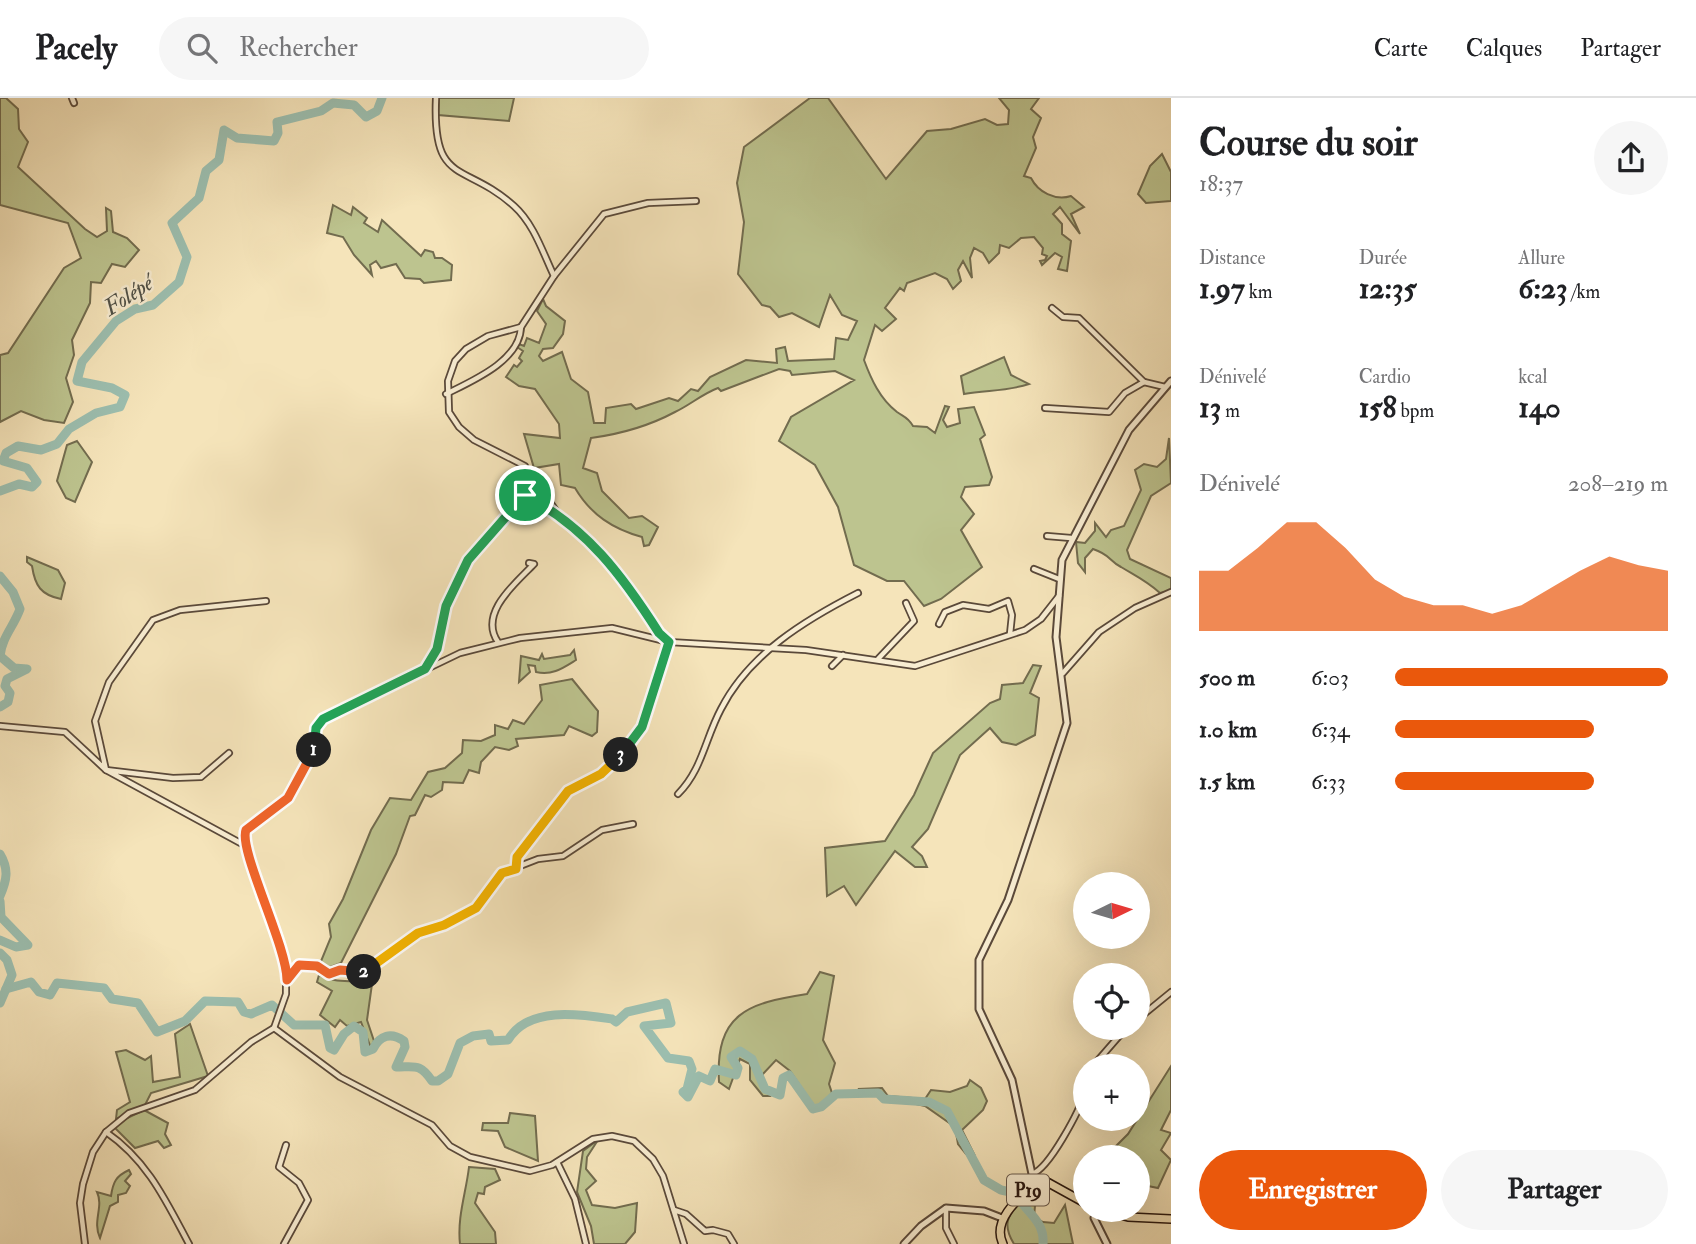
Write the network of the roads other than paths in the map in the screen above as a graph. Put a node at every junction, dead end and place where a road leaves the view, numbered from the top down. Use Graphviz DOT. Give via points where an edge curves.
graph roads {
  1 [pos="436,98"];
  2 [pos="696,201"];
  3 [pos="554,276"];
  4 [pos="1052,308"];
  5 [pos="521,327"];
  6 [pos="1171,381"];
  7 [pos="1144,382"];
  8 [pos="1165,387"];
  9 [pos="446,394"];
  10 [pos="1045,408"];
  11 [pos="530,473"];
  12 [pos="525,495"];
  13 [pos="558,514"];
  14 [pos="1047,536"];
  15 [pos="1071,538"];
  16 [pos="529,563"];
  17 [pos="1034,569"];
  18 [pos="1059,579"];
  19 [pos="1171,592"];
  20 [pos="858,593"];
  21 [pos="1059,596"];
  22 [pos="266,601"];
  23 [pos="906,603"];
  24 [pos="939,624"];
  25 [pos="1010,634"];
  26 [pos="498,642"];
  27 [pos="669,642"];
  28 [pos="769,649"];
  29 [pos="844,655"];
  30 [pos="878,659"];
  31 [pos="832,666"];
  32 [pos="425,669"];
  33 [pos="1063,673"];
  34 [pos="0,726"];
  35 [pos="229,753"];
  36 [pos="106,770"];
  37 [pos="678,794"];
  38 [pos="633,824"];
  39 [pos="244,846"];
  40 [pos="516,869"];
  41 [pos="287,980"];
  42 [pos="1171,992"];
  43 [pos="1150,1009"];
  44 [pos="274,1028"];
  45 [pos="1116,1040"];
  46 [pos="1104,1054"];
  47 [pos="1073,1115"];
  48 [pos="106,1132"];
  49 [pos="286,1145"];
  50 [pos="557,1162"];
  51 [pos="1032,1174"];
  52 [pos="1040,1181"];
  53 [pos="1073,1197"];
  54 [pos="946,1208"];
  55 [pos="674,1210"];
  56 [pos="1002,1218"];
  57 [pos="1150,1218"];
  58 [pos="1171,1219"];
  59 [pos="1096,1222"];
  60 [pos="85,1244"];
  61 [pos="189,1244"];
  62 [pos="284,1244"];
  63 [pos="586,1244"];
  64 [pos="684,1244"];
  65 [pos="734,1244"];
  66 [pos="904,1244"];
  67 [pos="954,1244"];
  68 [pos="1003,1244"];
  69 [pos="1107,1244"];
  1 -- 3 [label="street" via="436,138 449,162 519,211"];
  2 -- 3 [label="street" via="648,203 604,214"];
  3 -- 5 [label="street"];
  4 -- 7 [label="street" via="1063,317 1079,318"];
  5 -- 9 [label="street" via="516,347 481,376"];
  5 -- 9 [label="street" via="488,336 466,349 451,369"];
  6 -- 8 [label="street"];
  7 -- 8 [label="street"];
  7 -- 10 [label="street" via="1125,393 1110,412"];
  8 -- 15 [label="street" via="1129,430"];
  9 -- 11 [label="street" via="449,412 465,433 523,464"];
  11 -- 12 [label="street"];
  11 -- 13 [label="street"];
  12 -- 13 [label="street"];
  12 -- 32 [label="street" via="468,560 446,606 437,649"];
  13 -- 27 [label="street" via="611,564"];
  14 -- 15 [label="street"];
  15 -- 18 [label="street"];
  16 -- 26 [label="street" via="534,564 509,587 493,619"];
  17 -- 18 [label="street"];
  18 -- 21 [label="street"];
  19 -- 33 [label="street" via="1099,632"];
  20 -- 28 [label="street"];
  21 -- 25 [label="street" via="1039,621"];
  21 -- 33 [label="street" via="1056,637"];
  22 -- 36 [label="street" via="180,610 153,620 109,682 94,721"];
  23 -- 30 [label="street" via="914,621"];
  24 -- 25 [label="street" via="945,612 963,606 989,609 1008,601"];
  25 -- 30 [label="street" via="915,666"];
  26 -- 27 [label="street" via="597,627"];
  26 -- 32 [label="street"];
  27 -- 28 [label="street"];
  27 -- 40 [label="street" via="639,733 604,771 568,791 517,857"];
  28 -- 29 [label="street"];
  28 -- 37 [label="street" via="743,674 721,709 696,774"];
  29 -- 30 [label="street"];
  29 -- 31 [label="street"];
  32 -- 39 [label="street" via="319,722 314,751 299,781 285,800 250,826"];
  33 -- 51 [label="street" via="1065,731 1008,900 981,953 977,978 979,1009 1012,1080"];
  34 -- 36 [label="street" via="65,732"];
  35 -- 36 [label="street" via="201,777"];
  36 -- 39 [label="street"];
  38 -- 40 [label="street" via="602,830 563,856 538,859"];
  39 -- 41 [label="street" via="285,960"];
  40 -- 41 [label="street" via="502,873 476,908 418,933 363,972 329,974 317,966 299,965"];
  41 -- 44 [label="street"];
  42 -- 43 [label="street"];
  44 -- 48 [label="street" via="195,1090 126,1115"];
  44 -- 50 [label="street" via="340,1077 432,1125 460,1154 528,1171"];
  45 -- 46 [label="street"];
  47 -- 51 [label="street" via="1054,1152 1041,1170"];
  48 -- 60 [label="street" via="93,1152 83,1184 80,1203"];
  48 -- 61 [label="street" via="129,1149 155,1181"];
  49 -- 62 [label="street" via="279,1167 299,1183 308,1200"];
  50 -- 55 [label="street" via="599,1138 634,1141 663,1176"];
  50 -- 63 [label="street" via="575,1199"];
  51 -- 52 [label="street"];
  52 -- 53 [label="main road, P19"];
  52 -- 56 [label="main road, P19"];
  54 -- 56 [label="street" via="984,1211"];
  54 -- 66 [label="street"];
  54 -- 67 [label="street" via="946,1228"];
  55 -- 64 [label="street"];
  55 -- 65 [label="street" via="705,1231 728,1234"];
  56 -- 68 [label="main road, P19"];
  57 -- 58 [label="main road"];
  59 -- 69 [label="street"];
}
